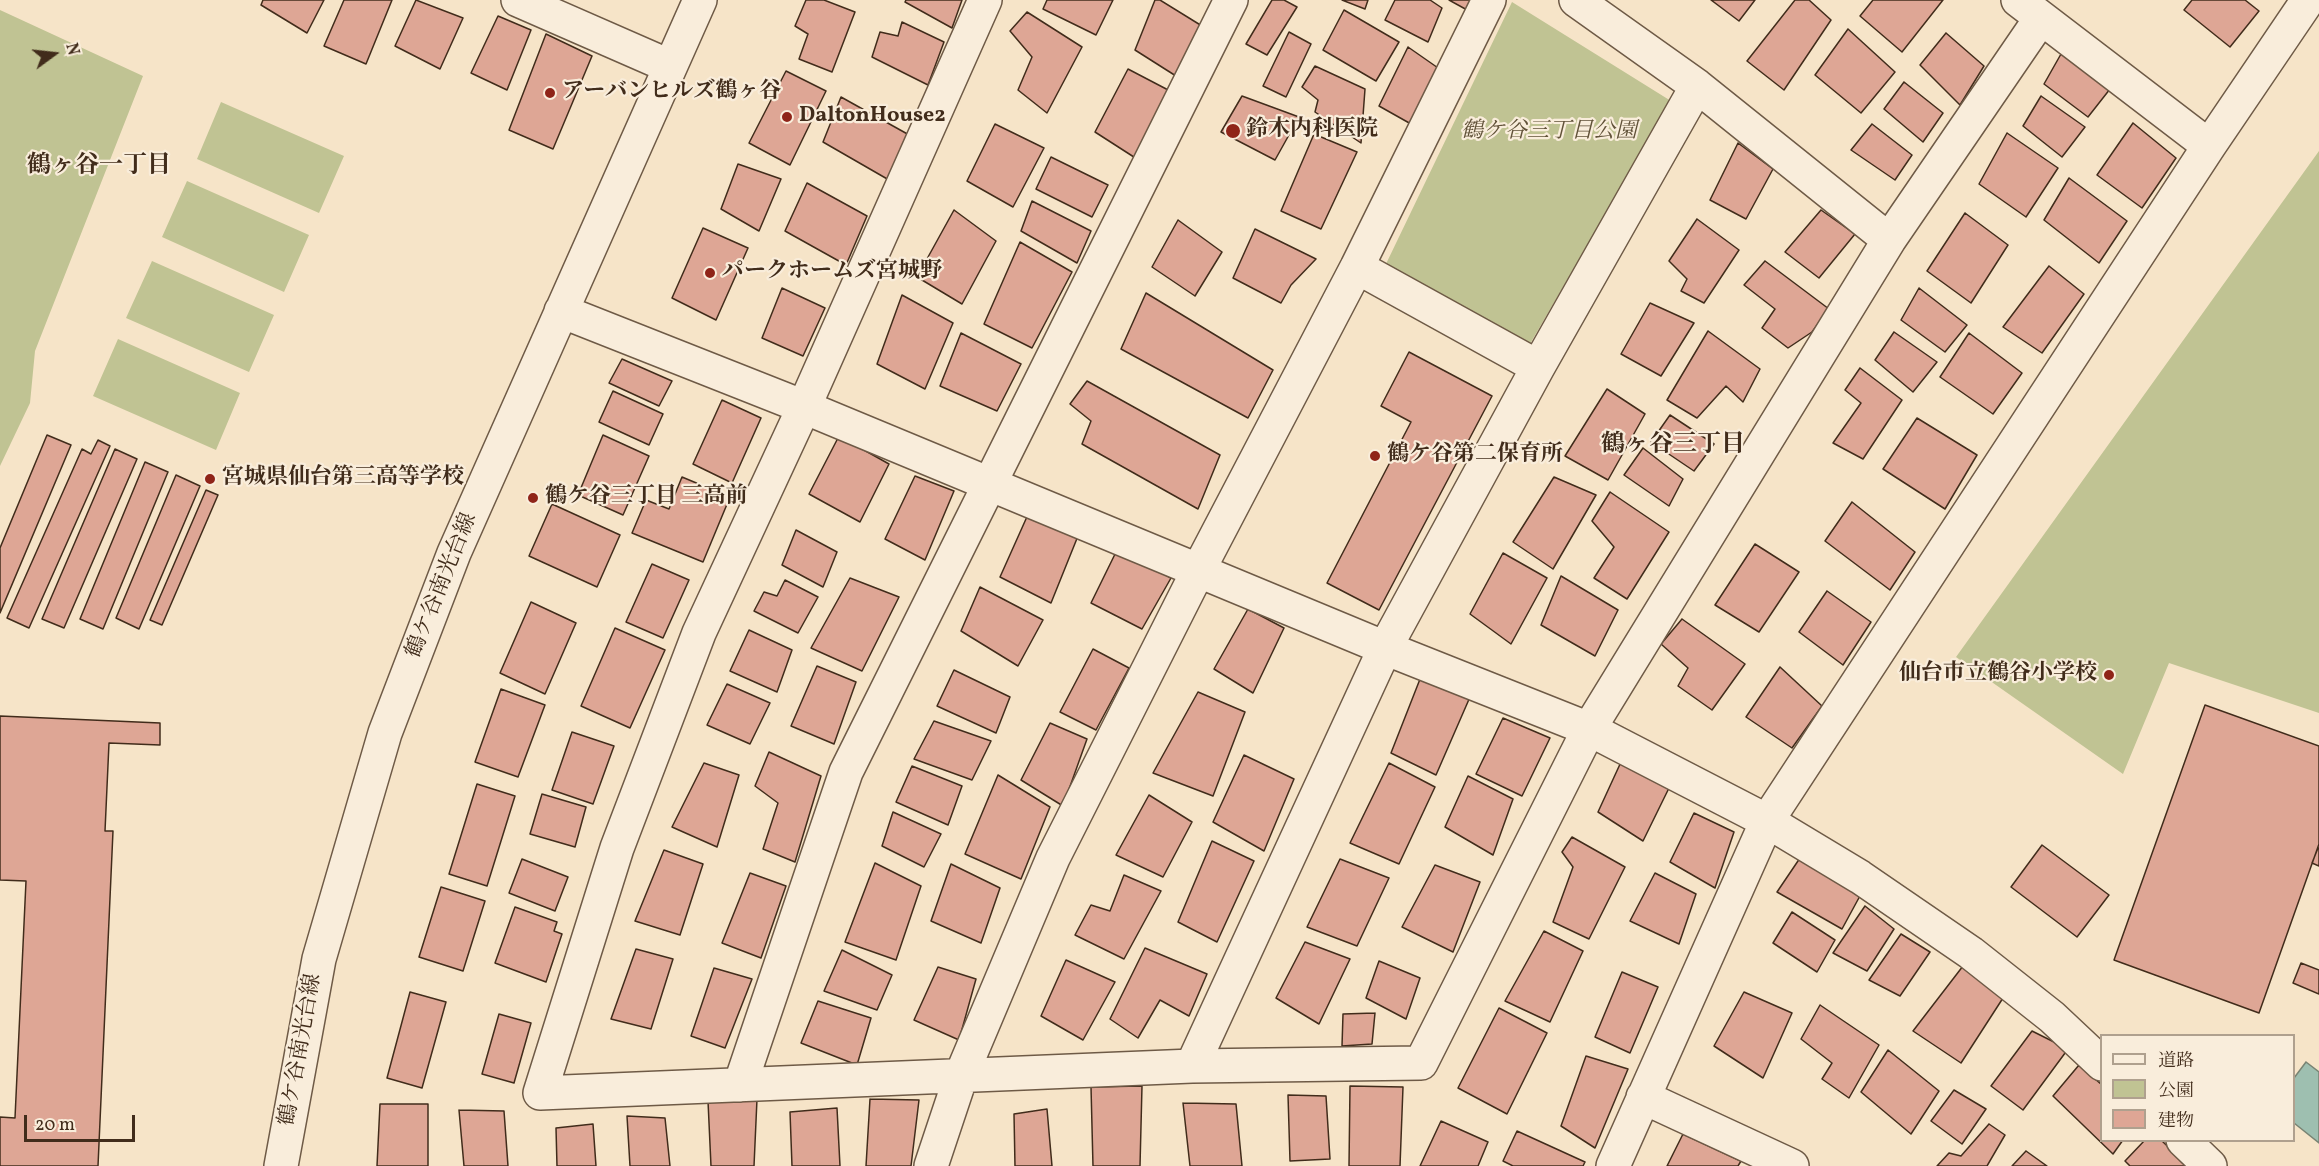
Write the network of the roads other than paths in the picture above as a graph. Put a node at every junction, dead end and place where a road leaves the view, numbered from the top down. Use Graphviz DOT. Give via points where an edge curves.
graph roads {
  1 [pos="518,0"];
  2 [pos="700,0"];
  3 [pos="985,0"];
  4 [pos="1231,0"];
  5 [pos="1490,0"];
  6 [pos="1576,0"];
  7 [pos="2308,0"];
  8 [pos="2029,9"];
  9 [pos="669,66"];
  10 [pos="1697,86"];
  11 [pos="2209,146"];
  12 [pos="1889,240"];
  13 [pos="1358,267"];
  14 [pos="561,311"];
  15 [pos="1538,367"];
  16 [pos="804,407"];
  17 [pos="989,484"];
  18 [pos="1198,571"];
  19 [pos="1385,648"];
  20 [pos="1589,729"];
  21 [pos="1767,821"];
  22 [pos="2100,1062"];
  23 [pos="1192,1066"];
  24 [pos="961,1076"];
  25 [pos="740,1085"];
  26 [pos="1643,1097"];
  27 [pos="2185,1142"];
  28 [pos="281,1166"];
  29 [pos="931,1166"];
  30 [pos="1613,1166"];
  31 [pos="1792,1166"];
  32 [pos="2210,1166"];
  1 -- 9 [label="street"];
  2 -- 9 [label="street, 鶴ケ谷南光台線"];
  3 -- 16 [label="street"];
  4 -- 17 [label="street"];
  5 -- 13 [label="street"];
  6 -- 10 [label="street"];
  7 -- 11 [label="street"];
  8 -- 11 [label="street"];
  8 -- 12 [label="street"];
  9 -- 14 [label="street, 鶴ケ谷南光台線"];
  10 -- 12 [label="street"];
  10 -- 15 [label="street"];
  11 -- 21 [label="street"];
  12 -- 20 [label="street"];
  13 -- 15 [label="street"];
  13 -- 18 [label="street"];
  14 -- 16 [label="street"];
  14 -- 28 [label="street, 鶴ケ谷南光台線" via="454,553 385,733 319,959"];
  15 -- 19 [label="street"];
  16 -- 17 [label="street"];
  16 -- 25 [label="street" via="691,655 617,848 540,1093"];
  17 -- 18 [label="street"];
  17 -- 25 [label="street" via="846,772"];
  18 -- 19 [label="street"];
  18 -- 24 [label="street" via="1053,858"];
  19 -- 20 [label="street"];
  19 -- 23 [label="street"];
  20 -- 21 [label="street"];
  20 -- 23 [label="street" via="1421,1063"];
  21 -- 22 [label="street" via="1860,877 1971,953 2052,1017"];
  21 -- 26 [label="street"];
  23 -- 24 [label="street"];
  24 -- 25 [label="street"];
  24 -- 29 [label="street"];
  26 -- 30 [label="street"];
  26 -- 31 [label="street"];
  27 -- 32 [label="street"];
}
